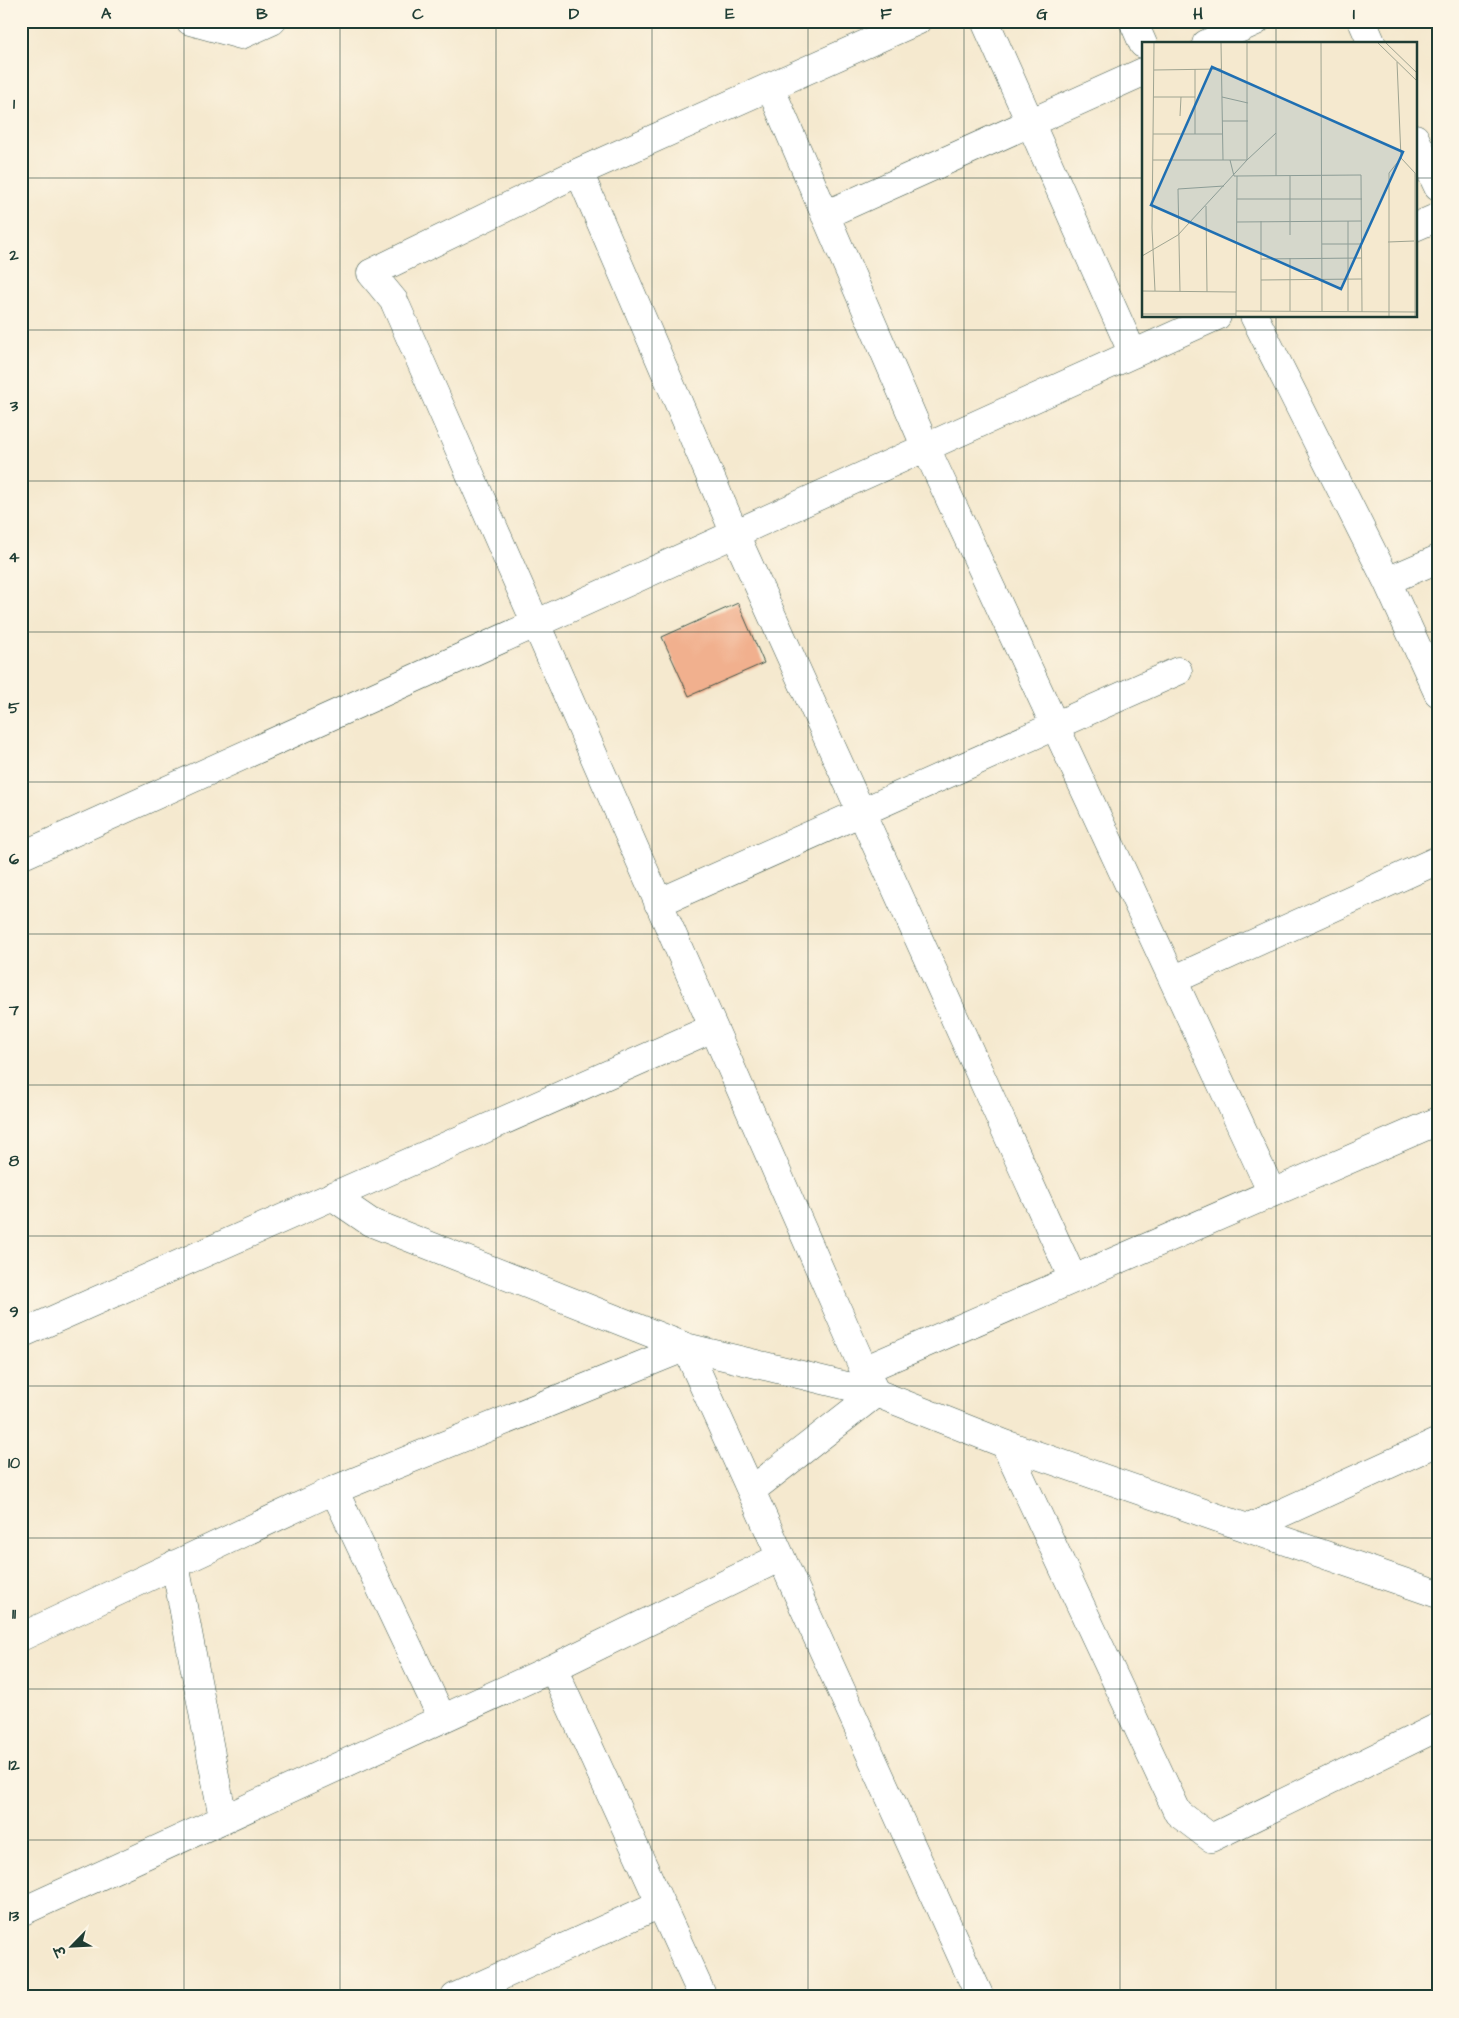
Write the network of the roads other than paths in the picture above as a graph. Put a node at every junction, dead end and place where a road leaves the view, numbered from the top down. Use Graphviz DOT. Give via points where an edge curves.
graph roads {
  1 [pos="190,21"];
  2 [pos="272,21"];
  3 [pos="917,21"];
  4 [pos="985,21"];
  5 [pos="1133,21"];
  6 [pos="1256,21"];
  7 [pos="1362,21"];
  8 [pos="1142,42"];
  9 [pos="1210,42"];
  10 [pos="1371,42"];
  11 [pos="1142,72"];
  12 [pos="770,86"];
  13 [pos="1030,123"];
  14 [pos="1416,140"];
  15 [pos="578,172"];
  16 [pos="1438,187"];
  17 [pos="825,215"];
  18 [pos="1438,217"];
  19 [pos="1416,227"];
  20 [pos="1213,318"];
  21 [pos="1255,318"];
  22 [pos="1133,354"];
  23 [pos="926,448"];
  24 [pos="735,534"];
  25 [pos="1438,559"];
  26 [pos="1387,581"];
  27 [pos="535,624"];
  28 [pos="1178,671"];
  29 [pos="1438,693"];
  30 [pos="1055,726"];
  31 [pos="862,812"];
  32 [pos="21,856"];
  33 [pos="1438,860"];
  34 [pos="658,903"];
  35 [pos="1173,980"];
  36 [pos="713,1028"];
  37 [pos="1438,1121"];
  38 [pos="1272,1193"];
  39 [pos="332,1196"];
  40 [pos="1073,1279"];
  41 [pos="21,1334"];
  42 [pos="686,1347"];
  43 [pos="864,1370"];
  44 [pos="876,1393"];
  45 [pos="1438,1442"];
  46 [pos="1005,1444"];
  47 [pos="334,1490"];
  48 [pos="752,1490"];
  49 [pos="1249,1528"];
  50 [pos="781,1557"];
  51 [pos="175,1564"];
  52 [pos="1438,1594"];
  53 [pos="21,1636"];
  54 [pos="554,1668"];
  55 [pos="442,1718"];
  56 [pos="1438,1727"];
  57 [pos="223,1818"];
  58 [pos="660,1904"];
  59 [pos="21,1912"];
  60 [pos="455,1997"];
  61 [pos="702,1997"];
  62 [pos="980,1997"];
  1 -- 2 [label="street" via="241,35"];
  3 -- 12 [label="street"];
  4 -- 13 [label="street"];
  5 -- 8 [label="street"];
  6 -- 9 [label="street"];
  7 -- 10 [label="street"];
  11 -- 13 [label="street"];
  12 -- 15 [label="street"];
  12 -- 17 [label="street"];
  13 -- 17 [label="street"];
  13 -- 22 [label="street"];
  14 -- 16 [label="street"];
  15 -- 24 [label="street"];
  15 -- 27 [label="street" via="371,273 394,301"];
  17 -- 23 [label="street"];
  18 -- 19 [label="street"];
  20 -- 22 [label="street"];
  21 -- 26 [label="street"];
  22 -- 23 [label="street"];
  23 -- 24 [label="street"];
  23 -- 30 [label="street"];
  24 -- 27 [label="street"];
  24 -- 31 [label="street"];
  25 -- 26 [label="street"];
  26 -- 29 [label="street"];
  27 -- 32 [label="street"];
  27 -- 34 [label="street"];
  28 -- 30 [label="street"];
  30 -- 31 [label="street"];
  30 -- 35 [label="street"];
  31 -- 34 [label="street"];
  31 -- 40 [label="street"];
  33 -- 35 [label="street"];
  34 -- 36 [label="street"];
  35 -- 38 [label="street"];
  36 -- 39 [label="street"];
  36 -- 43 [label="street"];
  37 -- 38 [label="street"];
  38 -- 40 [label="street"];
  39 -- 41 [label="street"];
  39 -- 42 [label="street" via="370,1222"];
  40 -- 43 [label="street"];
  42 -- 44 [label="street"];
  42 -- 47 [label="street"];
  42 -- 48 [label="street"];
  43 -- 44 [label="street"];
  44 -- 46 [label="street"];
  44 -- 48 [label="street"];
  45 -- 49 [label="street"];
  46 -- 49 [label="street"];
  46 -- 56 [label="street" via="1178,1813 1210,1838"];
  47 -- 51 [label="street"];
  47 -- 55 [label="street"];
  48 -- 50 [label="street"];
  49 -- 52 [label="street"];
  50 -- 54 [label="street"];
  50 -- 62 [label="street"];
  51 -- 53 [label="street"];
  51 -- 57 [label="street"];
  54 -- 55 [label="street"];
  54 -- 58 [label="street"];
  55 -- 57 [label="street"];
  57 -- 59 [label="street"];
  58 -- 60 [label="street"];
  58 -- 61 [label="street"];
}
